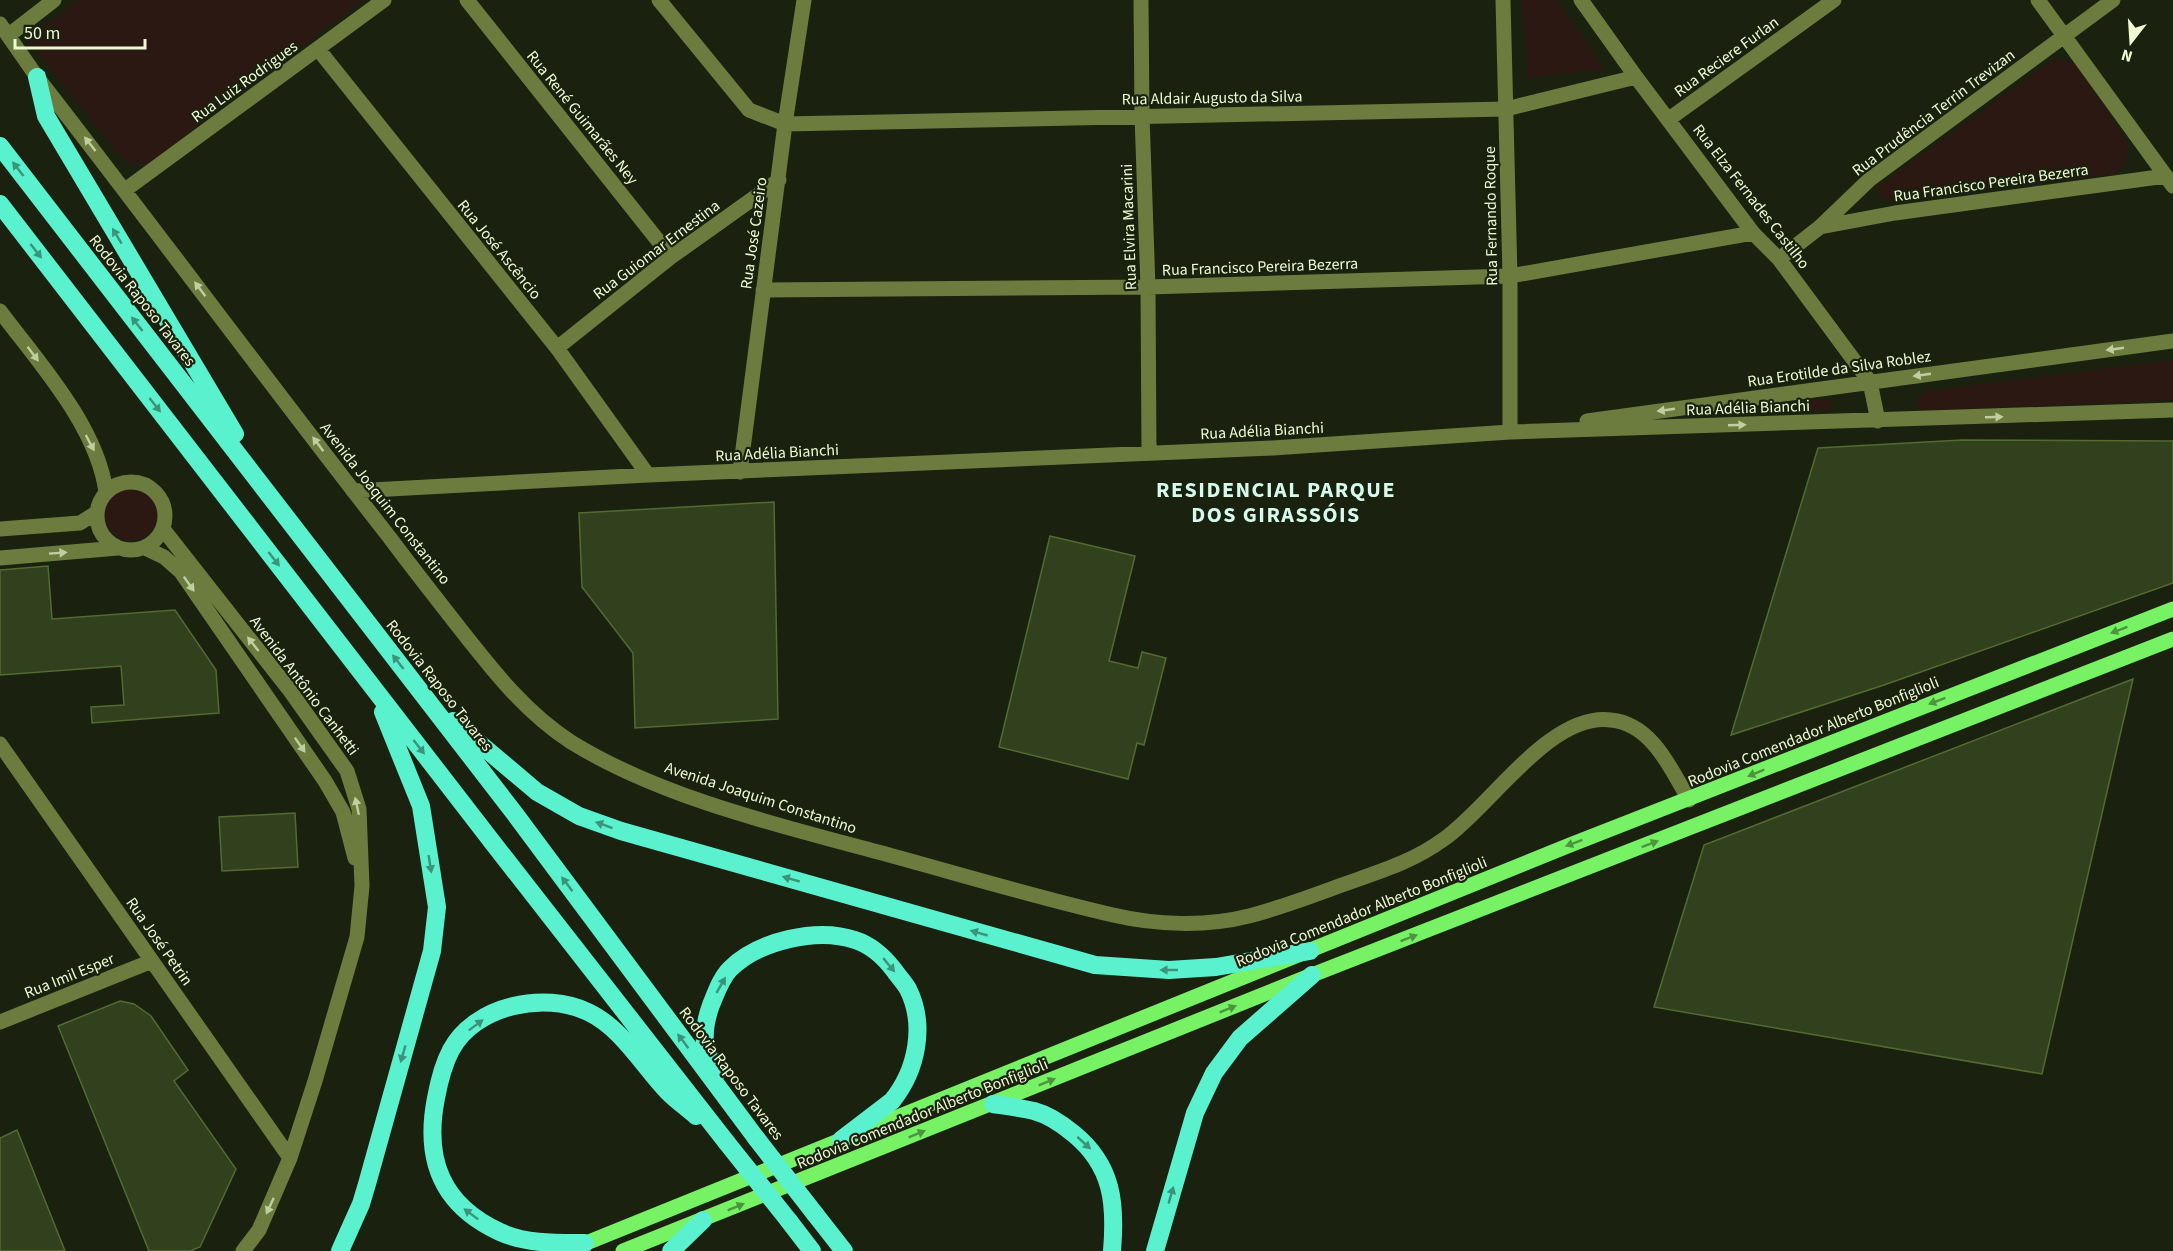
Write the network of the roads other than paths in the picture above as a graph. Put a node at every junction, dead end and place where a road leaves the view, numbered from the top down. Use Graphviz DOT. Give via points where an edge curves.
graph roads {
  1 [pos="54,0"];
  2 [pos="384,0"];
  3 [pos="466,0"];
  4 [pos="659,0"];
  5 [pos="804,0"];
  6 [pos="1141,0"];
  7 [pos="1503,0"];
  8 [pos="1581,0"];
  9 [pos="1834,0"];
  10 [pos="2038,0"];
  11 [pos="2114,0"];
  12 [pos="4,30"];
  13 [pos="2064,36"];
  14 [pos="318,49"];
  15 [pos="37,77"];
  16 [pos="1636,77"];
  17 [pos="1506,109"];
  18 [pos="1142,116"];
  19 [pos="1669,119"];
  20 [pos="785,124"];
  21 [pos="0,146"];
  22 [pos="778,180"];
  23 [pos="2170,181"];
  24 [pos="125,190"];
  25 [pos="0,204"];
  26 [pos="1820,227"];
  27 [pos="1753,233"];
  28 [pos="671,257"];
  29 [pos="1779,259"];
  30 [pos="1510,276"];
  31 [pos="1148,287"];
  32 [pos="763,290"];
  33 [pos="0,311"];
  34 [pos="2173,342"];
  35 [pos="556,348"];
  36 [pos="1870,382"];
  37 [pos="2173,410"];
  38 [pos="1878,421"];
  39 [pos="1510,432"];
  40 [pos="1149,453"];
  41 [pos="740,472"];
  42 [pos="648,476"];
  43 [pos="353,491"];
  44 [pos="106,492"];
  45 [pos="275,503"];
  46 [pos="96,513"];
  47 [pos="0,529"];
  48 [pos="163,529"];
  49 [pos="118,548"];
  50 [pos="145,548"];
  51 [pos="0,558"];
  52 [pos="2173,609"];
  53 [pos="2173,639"];
  54 [pos="375,690"];
  55 [pos="425,697"];
  56 [pos="0,744"];
  57 [pos="1689,800"];
  58 [pos="363,886"];
  59 [pos="1310,951"];
  60 [pos="152,962"];
  61 [pos="1312,975"];
  62 [pos="0,1022"];
  63 [pos="718,1088"];
  64 [pos="993,1104"];
  65 [pos="841,1140"];
  66 [pos="727,1143"];
  67 [pos="290,1158"];
  68 [pos="703,1220"];
  69 [pos="585,1244"];
  70 [pos="243,1251"];
  71 [pos="340,1251"];
  72 [pos="565,1251"];
  73 [pos="622,1251"];
  74 [pos="671,1251"];
  75 [pos="812,1251"];
  76 [pos="844,1251"];
  77 [pos="1112,1251"];
  78 [pos="1155,1251"];
  1 -- 12 [label="street"];
  2 -- 14 [label="street, Rua Luiz Rodrigues"];
  3 -- 28 [label="street, Rua René Guimarães Ney"];
  4 -- 20 [label="street" via="749,110"];
  5 -- 20 [label="street, Rua José Cazeiro"];
  6 -- 18 [label="street, Rua Elvira Macarini"];
  7 -- 17 [label="street, Rua Fernando Roque"];
  8 -- 16 [label="street, Rua Elza Fernades Castilho"];
  9 -- 19 [label="street, Rua Reciere Furlan"];
  10 -- 13 [label="street"];
  11 -- 13 [label="street, Rua Prudência Terrin Trevizan"];
  12 -- 15 [label="street, Avenida Joaquim Constantino"];
  13 -- 23 [label="street"];
  13 -- 26 [label="street, Rua Prudência Terrin Trevizan" via="1869,180"];
  14 -- 24 [label="street, Rua Luiz Rodrigues"];
  14 -- 35 [label="street, Rua José Ascêncio"];
  24 -- 15 [label="street, Avenida Joaquim Constantino, one-way"];
  45 -- 15 [label="highway, one-way" via="46,116"];
  16 -- 17 [label="street, Rua Aldair Augusto da Silva"];
  16 -- 19 [label="street, Rua Elza Fernades Castilho"];
  17 -- 18 [label="street, Rua Aldair Augusto da Silva"];
  17 -- 30 [label="street, Rua Fernando Roque"];
  18 -- 20 [label="street, Rua Aldair Augusto da Silva"];
  18 -- 31 [label="street, Rua Elvira Macarini"];
  19 -- 27 [label="street, Rua Elza Fernades Castilho"];
  20 -- 22 [label="street, Rua José Cazeiro"];
  45 -- 21 [label="highway, Rodovia Raposo Tavares, one-way"];
  22 -- 28 [label="street, Rua Guiomar Ernestina"];
  22 -- 32 [label="street, Rua José Cazeiro"];
  23 -- 26 [label="street, Rua Francisco Pereira Bezerra" via="1895,213"];
  43 -- 24 [label="street, Avenida Joaquim Constantino, one-way"];
  25 -- 54 [label="highway, one-way"];
  26 -- 29 [label="street, Rua Prudência Terrin Trevizan"];
  27 -- 29 [label="street, Rua Elza Fernades Castilho"];
  27 -- 30 [label="street, Rua Francisco Pereira Bezerra"];
  28 -- 35 [label="street, Rua Guiomar Ernestina"];
  29 -- 36 [label="street, Rua Elza Fernades Castilho"];
  30 -- 31 [label="street, Rua Francisco Pereira Bezerra"];
  30 -- 39 [label="street, Rua Fernando Roque"];
  31 -- 32 [label="street, Rua Francisco Pereira Bezerra"];
  31 -- 40 [label="street, Rua Elvira Macarini"];
  32 -- 41 [label="street, Rua José Cazeiro"];
  33 -- 44 [label="street, one-way" via="65,397 101,465"];
  34 -- 36 [label="street, Rua Erotilde da Silva Roblez, one-way"];
  35 -- 42 [label="street, Rua José Ascêncio"];
  36 -- 38 [label="street, Rua Elza Fernades Castilho"];
  36 -- 39 [label="street, Rua Erotilde da Silva Roblez, one-way"];
  38 -- 37 [label="street, Rua Adélia Bianchi, one-way"];
  39 -- 38 [label="street, Rua Adélia Bianchi, one-way"];
  39 -- 40 [label="street, Rua Adélia Bianchi"];
  40 -- 41 [label="street, Rua Adélia Bianchi"];
  41 -- 42 [label="street, Rua Adélia Bianchi"];
  42 -- 43 [label="street, Rua Adélia Bianchi"];
  43 -- 57 [label="street, Avenida Joaquim Constantino" via="495,674 536,717 581,747 686,796 1117,916 1152,922 1243,918 1401,865 1442,841 1533,754 1582,723 1611,719 1636,728 1652,741"];
  44 -- 46 [label="street"];
  44 -- 48 [label="street" via="126,481 149,486 164,505"];
  55 -- 45 [label="highway, Rodovia Raposo Tavares, one-way"];
  46 -- 47 [label="street" via="80,523"];
  46 -- 49 [label="street" via="101,534"];
  48 -- 50 [label="street"];
  58 -- 48 [label="street, Avenida Antônio Canhetti, one-way" via="358,809 346,771 288,688"];
  49 -- 50 [label="street"];
  51 -- 49 [label="street, one-way"];
  50 -- 58 [label="street, Avenida Antônio Canhetti, one-way" via="164,557 181,572 325,781 342,812"];
  52 -- 57 [label="main road, Rodovia Comendador Alberto Bonfiglioli, one-way"];
  61 -- 53 [label="main road, Rodovia Comendador Alberto Bonfiglioli, one-way"];
  54 -- 66 [label="highway, one-way"];
  54 -- 71 [label="highway, one-way" via="421,806 437,907 432,951 370,1173"];
  59 -- 55 [label="highway, one-way" via="1192,969 1095,965 644,838 579,816 537,792"];
  63 -- 55 [label="highway, Rodovia Raposo Tavares, one-way"];
  56 -- 60 [label="street, Rua José Petrin"];
  57 -- 59 [label="main road, Rodovia Comendador Alberto Bonfiglioli, one-way"];
  58 -- 67 [label="street, Avenida Antônio Canhetti" via="357,937"];
  59 -- 65 [label="main road, Rodovia Comendador Alberto Bonfiglioli"];
  60 -- 62 [label="street, Rua Imil Esper"];
  60 -- 67 [label="street, Rua José Petrin"];
  64 -- 61 [label="main road, Rodovia Comendador Alberto Bonfiglioli, one-way"];
  78 -- 61 [label="highway, one-way" via="1195,1113 1214,1073 1240,1038"];
  63 -- 65 [label="highway, one-way" via="705,1040 707,1016 729,970 749,954 782,940 814,935 854,939 886,960 908,989 916,1018 916,1052 906,1080 892,1101"];
  63 -- 76 [label="highway, Rodovia Raposo Tavares, bridge"];
  68 -- 64 [label="main road, Rodovia Comendador Alberto Bonfiglioli, one-way"];
  64 -- 77 [label="highway, one-way" via="1035,1112 1061,1123 1090,1146 1104,1168 1113,1196"];
  65 -- 69 [label="main road, Rodovia Comendador Alberto Bonfiglioli"];
  69 -- 66 [label="highway, one-way" via="552,1244 501,1233 469,1214 441,1181 431,1135 439,1079 451,1049 478,1022 524,1003 558,1004 588,1012 608,1024 669,1093"];
  66 -- 75 [label="highway, bridge"];
  67 -- 70 [label="street, Avenida Antônio Canhetti, one-way" via="259,1230"];
  68 -- 73 [label="main road, Rodovia Comendador Alberto Bonfiglioli"];
  68 -- 74 [label="highway"];
  69 -- 72 [label="main road, Rodovia Comendador Alberto Bonfiglioli"];
}
